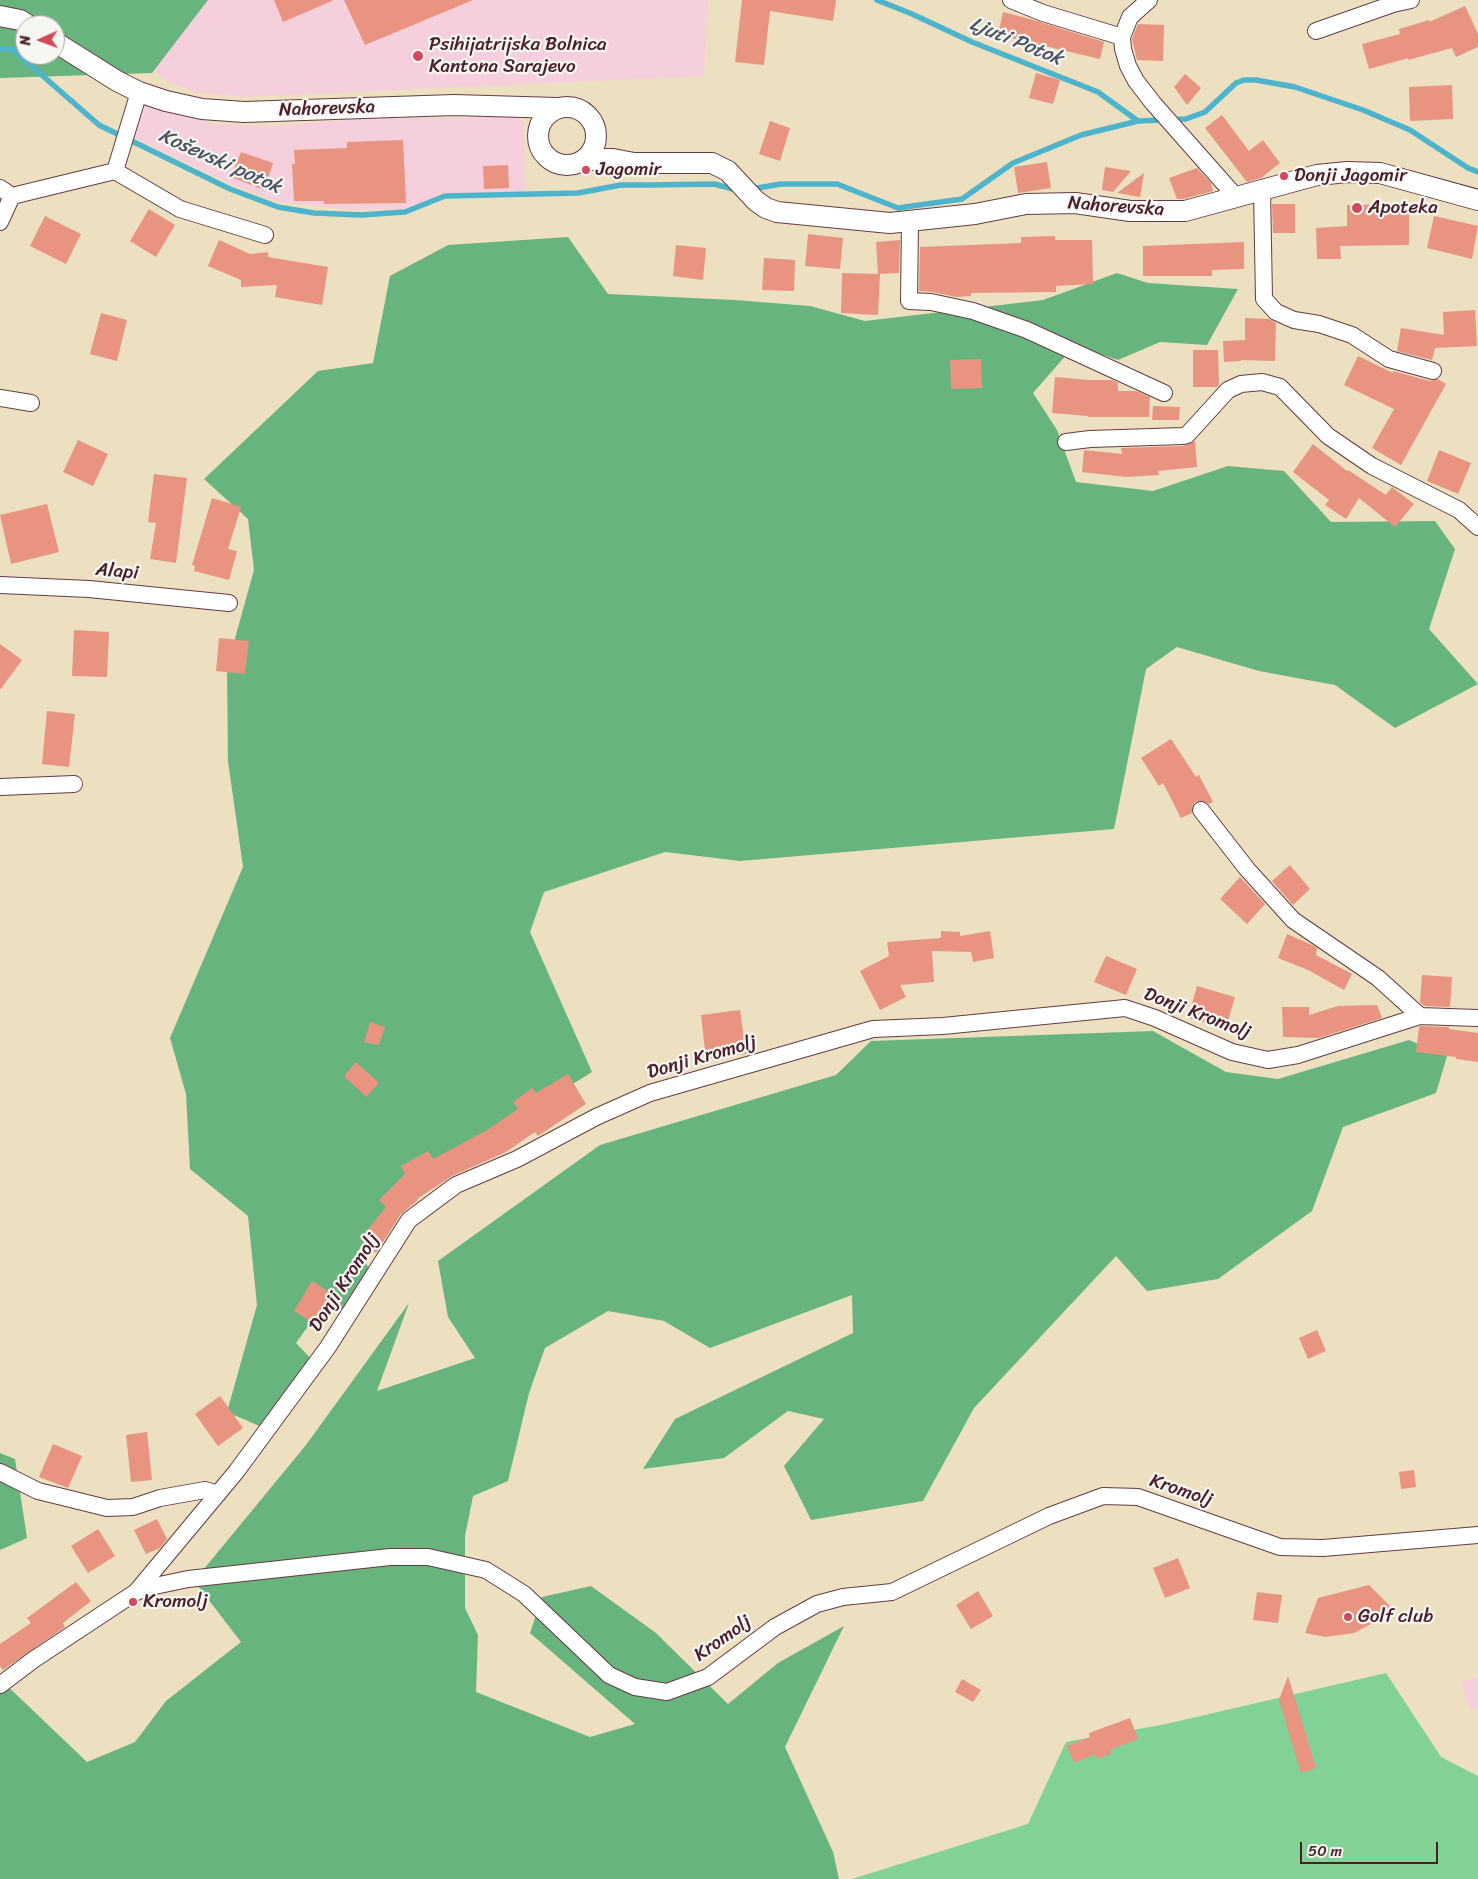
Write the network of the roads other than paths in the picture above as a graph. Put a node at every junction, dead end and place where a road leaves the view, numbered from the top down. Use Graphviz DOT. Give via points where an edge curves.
graph roads {
  1 [pos="1011,0"];
  2 [pos="1149,0"];
  3 [pos="1411,0"];
  4 [pos="0,16"];
  5 [pos="15,19"];
  6 [pos="1316,31"];
  7 [pos="1122,36"];
  8 [pos="65,48"];
  9 [pos="139,92"];
  10 [pos="517,107"];
  11 [pos="557,108"];
  12 [pos="538,131"];
  13 [pos="596,133"];
  14 [pos="613,159"];
  15 [pos="578,163"];
  16 [pos="115,171"];
  17 [pos="1262,190"];
  18 [pos="6,192"];
  19 [pos="1237,198"];
  20 [pos="1478,200"];
  21 [pos="910,221"];
  22 [pos="0,222"];
  23 [pos="265,235"];
  24 [pos="1433,370"];
  25 [pos="1164,393"];
  26 [pos="0,398"];
  27 [pos="31,403"];
  28 [pos="1066,442"];
  29 [pos="1478,527"];
  30 [pos="0,585"];
  31 [pos="229,604"];
  32 [pos="74,784"];
  33 [pos="0,787"];
  34 [pos="1201,810"];
  35 [pos="1420,1016"];
  36 [pos="1478,1018"];
  37 [pos="0,1472"];
  38 [pos="218,1494"];
  39 [pos="1478,1535"];
  40 [pos="136,1592"];
  41 [pos="0,1685"];
  1 -- 7 [label="street"];
  2 -- 7 [label="street" via="1130,17"];
  3 -- 6 [label="street"];
  4 -- 5 [label="street"];
  7 -- 19 [label="street" via="1128,66 1136,81"];
  8 -- 9 [label="street, Nahorevska"];
  9 -- 10 [label="street, Nahorevska" via="202,109 244,112 454,105"];
  9 -- 16 [label="street"];
  10 -- 11 [label="street, Nahorevska"];
  10 -- 12 [label="street" via="530,118"];
  11 -- 12 [label="street" via="544,117"];
  11 -- 13 [label="street" via="579,109 591,118"];
  12 -- 15 [label="street" via="540,146 549,158 562,165"];
  13 -- 14 [label="street"];
  13 -- 15 [label="street" via="594,148"];
  14 -- 15 [label="street"];
  14 -- 21 [label="street, Nahorevska" via="634,163 712,163 728,171 756,201 777,212 890,223"];
  16 -- 18 [label="street"];
  16 -- 23 [label="street" via="180,209"];
  17 -- 19 [label="street, Nahorevska"];
  17 -- 20 [label="street, Nahorevska" via="1317,176 1347,172 1380,173"];
  17 -- 24 [label="street" via="1264,299 1276,312 1352,335 1389,359"];
  18 -- 22 [label="street"];
  19 -- 21 [label="street, Nahorevska" via="1185,211 1130,211 1076,203 1026,204"];
  21 -- 25 [label="street" via="909,301 973,311 1018,327"];
  26 -- 27 [label="street"];
  28 -- 29 [label="street" via="1183,436 1228,390 1241,384 1262,382 1280,387 1328,436 1372,466 1459,510"];
  30 -- 31 [label="street, Alapi" via="89,589"];
  32 -- 33 [label="street"];
  34 -- 35 [label="street" via="1247,869 1293,920 1378,978"];
  35 -- 36 [label="street, Donji Kromolj"];
  35 -- 38 [label="street, Donji Kromolj" via="1298,1055 1268,1060 1232,1052 1125,1008 942,1026 873,1029 650,1093 596,1116 517,1159 456,1185 409,1220 328,1347"];
  37 -- 38 [label="street" via="38,1491 107,1508 133,1507 160,1498 205,1490"];
  38 -- 40 [label="street, Donji Kromolj"];
  39 -- 40 [label="street, Kromolj" via="1323,1548 1280,1546 1138,1497 1103,1496 1049,1516 892,1592 843,1597 817,1604 775,1627 708,1677 667,1692 635,1687 609,1675 524,1594 486,1570 428,1557 390,1557 188,1579"];
  40 -- 41 [label="street, Kromolj"];
}
